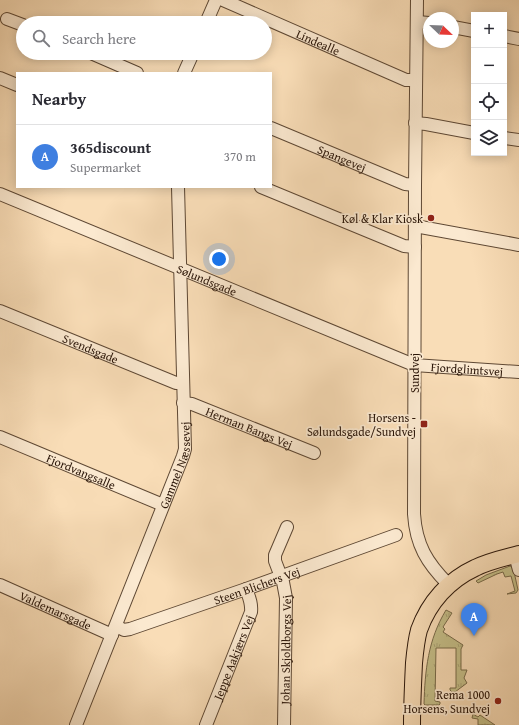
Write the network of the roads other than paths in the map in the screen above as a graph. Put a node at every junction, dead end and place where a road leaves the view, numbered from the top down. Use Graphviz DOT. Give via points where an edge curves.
graph roads {
  1 [pos="216,0"];
  2 [pos="223,0"];
  3 [pos="417,0"];
  4 [pos="209,16"];
  5 [pos="260,16"];
  6 [pos="7,19"];
  7 [pos="272,21"];
  8 [pos="417,22"];
  9 [pos="423,22"];
  10 [pos="16,23"];
  11 [pos="459,28"];
  12 [pos="471,30"];
  13 [pos="507,36"];
  14 [pos="519,38"];
  15 [pos="107,60"];
  16 [pos="190,60"];
  17 [pos="135,72"];
  18 [pos="184,72"];
  19 [pos="0,78"];
  20 [pos="416,80"];
  21 [pos="16,85"];
  22 [pos="415,123"];
  23 [pos="272,128"];
  24 [pos="471,132"];
  25 [pos="507,138"];
  26 [pos="519,140"];
  27 [pos="415,185"];
  28 [pos="178,188"];
  29 [pos="263,188"];
  30 [pos="0,194"];
  31 [pos="415,226"];
  32 [pos="519,245"];
  33 [pos="415,247"];
  34 [pos="180,269"];
  35 [pos="0,311"];
  36 [pos="414,365"];
  37 [pos="519,372"];
  38 [pos="183,383"];
  39 [pos="184,403"];
  40 [pos="0,437"];
  41 [pos="314,453"];
  42 [pos="163,504"];
  43 [pos="287,526"];
  44 [pos="396,535"];
  45 [pos="518,560"];
  46 [pos="281,576"];
  47 [pos="448,584"];
  48 [pos="0,585"];
  49 [pos="246,589"];
  50 [pos="114,631"];
  51 [pos="76,725"];
  52 [pos="206,725"];
  53 [pos="284,725"];
  54 [pos="412,725"];
  1 -- 4 [label="street"];
  2 -- 5 [label="street, Lindealle"];
  3 -- 8 [label="street, Sundvej"];
  6 -- 10 [label="street"];
  7 -- 20 [label="street, Lindealle" via="406,80"];
  8 -- 9 [label="street"];
  8 -- 20 [label="street, Sundvej"];
  11 -- 12 [label="street"];
  13 -- 14 [label="street"];
  15 -- 17 [label="street"];
  16 -- 18 [label="street"];
  19 -- 21 [label="street"];
  20 -- 22 [label="street, Sundvej"];
  22 -- 24 [label="street"];
  22 -- 27 [label="street, Sundvej"];
  23 -- 27 [label="street, Spangevej" via="405,184"];
  25 -- 26 [label="street"];
  27 -- 31 [label="street, Sundvej"];
  28 -- 34 [label="street, Gammel Næssevej"];
  29 -- 33 [label="street" via="404,246"];
  30 -- 34 [label="street, Sølundsgade"];
  31 -- 32 [label="street"];
  31 -- 33 [label="street, Sundvej"];
  33 -- 36 [label="street, Sundvej"];
  34 -- 36 [label="street, Sølundsgade"];
  34 -- 38 [label="street, Gammel Næssevej"];
  35 -- 38 [label="street, Svendsgade" via="176,383"];
  36 -- 37 [label="street, Fjordglimtsvej"];
  36 -- 47 [label="street, Sundvej" via="414,524 424,554"];
  38 -- 39 [label="street, Gammel Næssevej"];
  39 -- 41 [label="street, Herman Bangs Vej"];
  39 -- 42 [label="street, Gammel Næssevej" via="185,449"];
  40 -- 42 [label="street, Fjordvangsalle"];
  42 -- 50 [label="street, Gammel Næssevej"];
  43 -- 46 [label="street" via="275,555"];
  44 -- 46 [label="street, Steen Blichers Vej"];
  45 -- 47 [label="main road" via="485,563"];
  46 -- 49 [label="street, Steen Blichers Vej"];
  46 -- 53 [label="street, Johan Skjoldborgs Vej" via="286,598"];
  47 -- 54 [label="main road" via="430,608 419,631 412,688"];
  48 -- 50 [label="street, Valdemarsgade"];
  49 -- 50 [label="street, Steen Blichers Vej" via="130,629"];
  49 -- 52 [label="street, Jeppe Aakjærs Vej" via="251,601 251,612"];
  50 -- 51 [label="street, Gammel Næssevej"];
}
